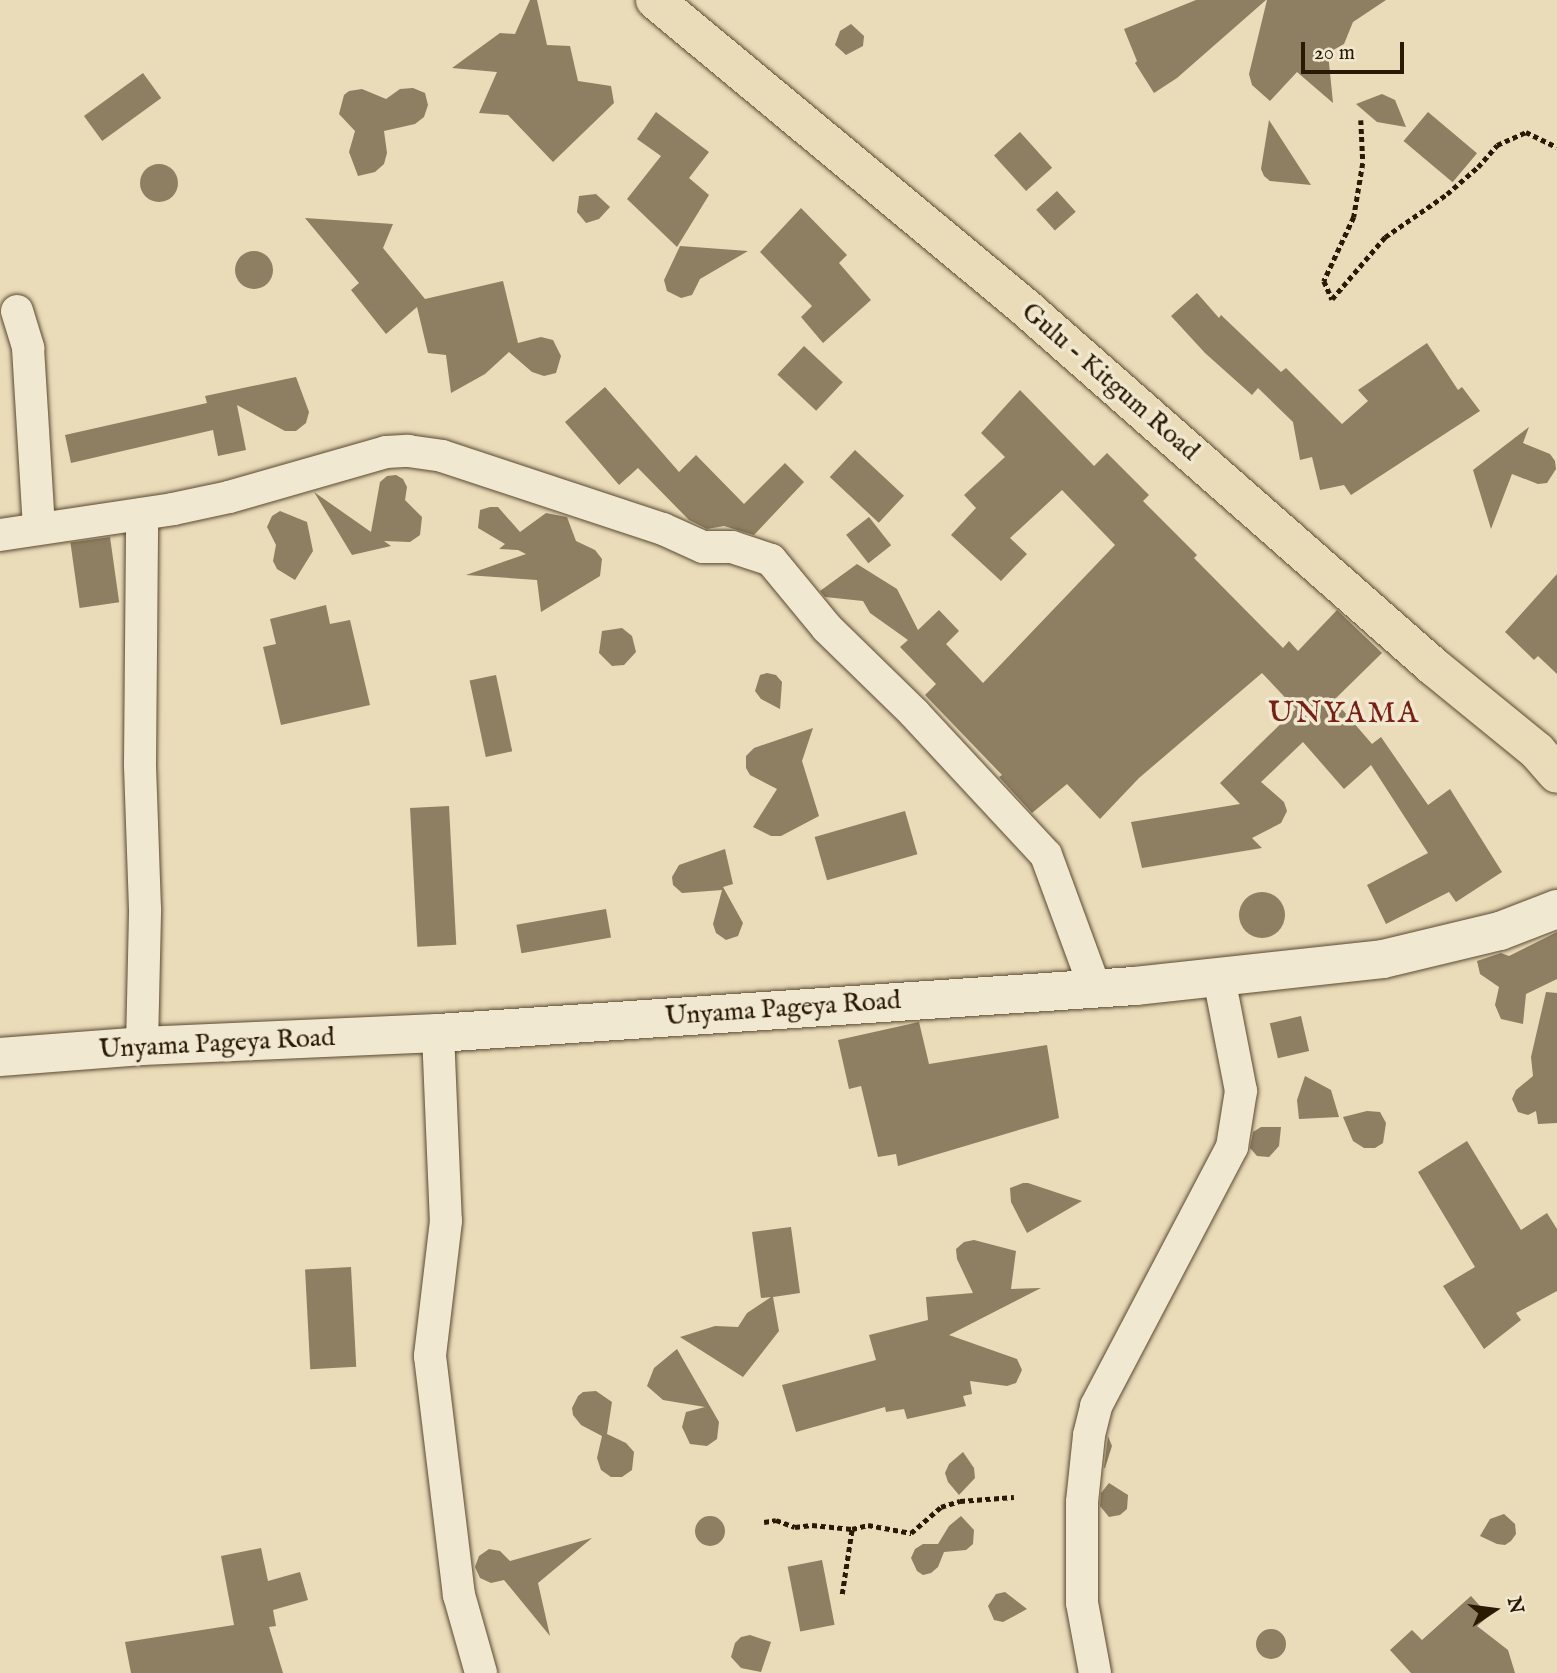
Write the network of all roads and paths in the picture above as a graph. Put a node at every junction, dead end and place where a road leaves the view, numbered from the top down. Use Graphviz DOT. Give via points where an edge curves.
graph roads {
  1 [pos="655,0"];
  2 [pos="1361,120"];
  3 [pos="1557,148"];
  4 [pos="17,311"];
  5 [pos="142,514"];
  6 [pos="39,527"];
  7 [pos="0,535"];
  8 [pos="1557,774"];
  9 [pos="1557,908"];
  10 [pos="1219,978"];
  11 [pos="1095,988"];
  12 [pos="438,1033"];
  13 [pos="142,1046"];
  14 [pos="0,1057"];
  15 [pos="1014,1497"];
  16 [pos="764,1522"];
  17 [pos="852,1529"];
  18 [pos="842,1594"];
  19 [pos="481,1673"];
  20 [pos="1095,1673"];
  1 -- 8 [label="main road, Gulu - Kitgum Road" via="1028,310 1434,667 1537,751"];
  2 -- 3 [label="path" via="1363,163 1354,217 1324,281 1332,299 1385,237 1447,194 1497,145 1526,132"];
  4 -- 6 [label="street" via="28,348"];
  5 -- 6 [label="street"];
  5 -- 11 [label="street" via="229,497 386,452 408,451 442,456 663,529 703,547 732,547 771,560 827,628 915,714 1046,855"];
  5 -- 13 [label="street"];
  6 -- 7 [label="street"];
  9 -- 10 [label="street, Unyama Pageya Road" via="1500,931 1436,948 1382,959"];
  10 -- 11 [label="street, Unyama Pageya Road"];
  10 -- 20 [label="street" via="1241,1091 1232,1147 1096,1406 1089,1435 1082,1502 1082,1603"];
  11 -- 12 [label="street, Unyama Pageya Road"];
  12 -- 13 [label="street, Unyama Pageya Road"];
  12 -- 19 [label="street" via="446,1222 430,1356 459,1595"];
  13 -- 14 [label="street, Unyama Pageya Road"];
  15 -- 17 [label="path" via="941,1507 911,1533 868,1525"];
  16 -- 17 [label="path"];
  17 -- 18 [label="path"];
}
